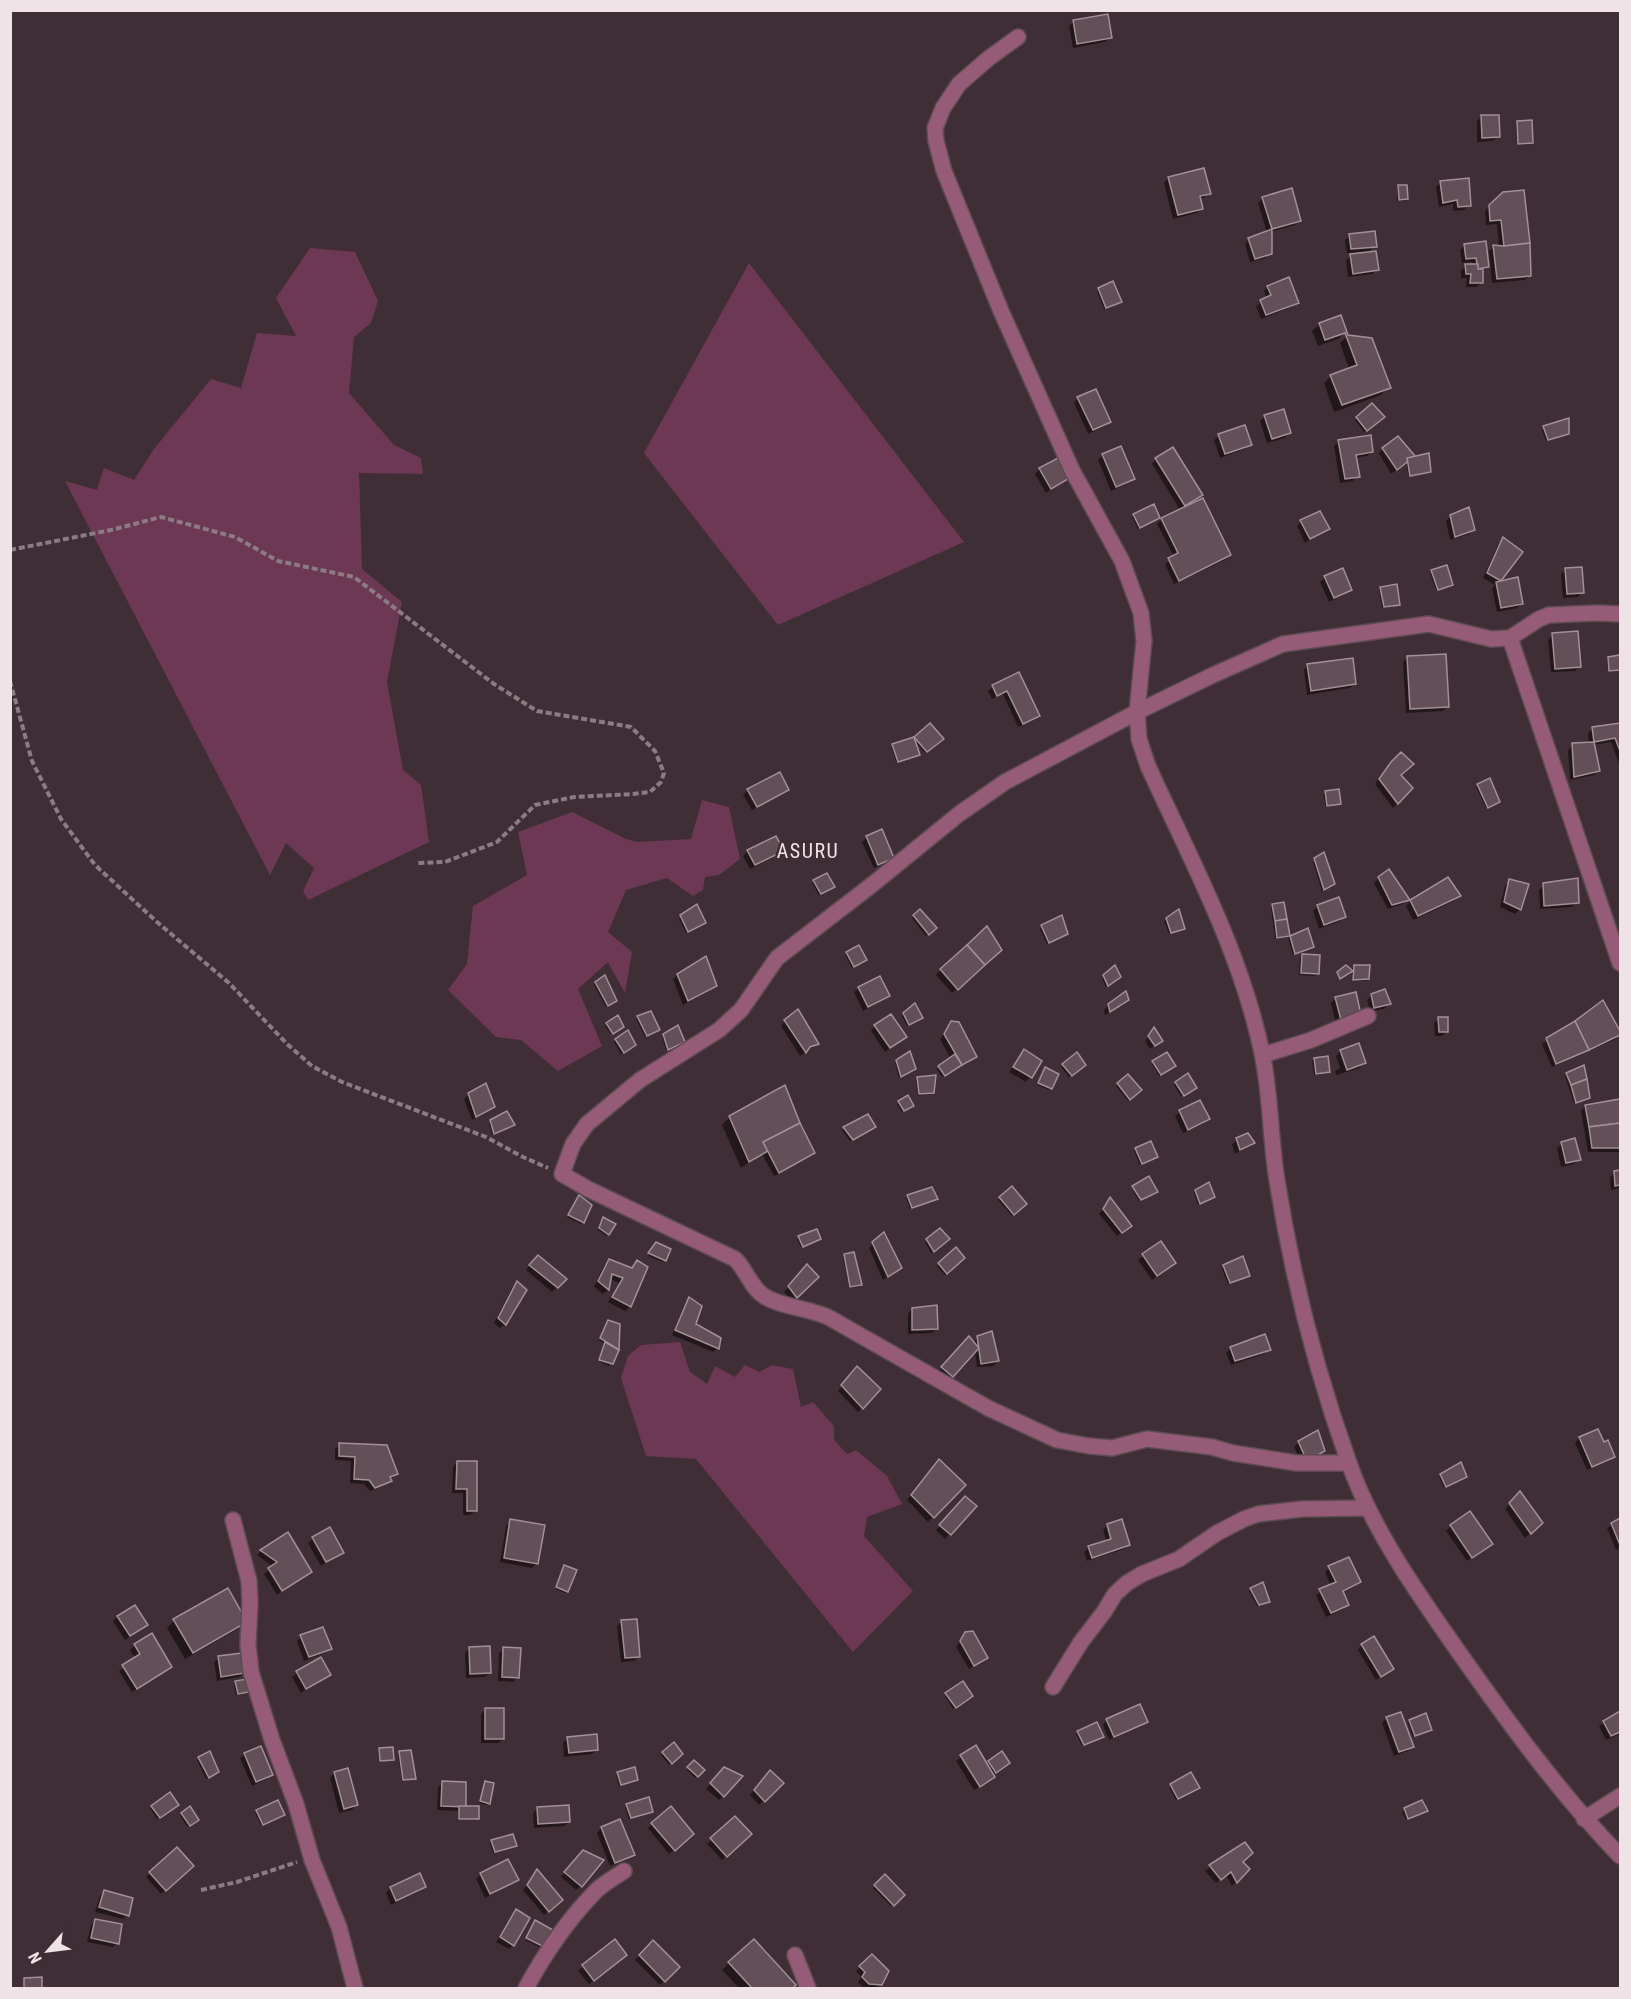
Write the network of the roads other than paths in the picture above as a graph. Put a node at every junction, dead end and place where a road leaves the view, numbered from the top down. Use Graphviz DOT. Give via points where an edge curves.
graph roads {
  1 [pos="1018,38"];
  2 [pos="1620,614"];
  3 [pos="1510,638"];
  4 [pos="1137,712"];
  5 [pos="1620,963"];
  6 [pos="1368,1016"];
  7 [pos="1263,1055"];
  8 [pos="1349,1463"];
  9 [pos="1368,1508"];
  10 [pos="233,1521"];
  11 [pos="1053,1688"];
  12 [pos="1620,1796"];
  13 [pos="1584,1819"];
  14 [pos="1620,1856"];
  15 [pos="624,1871"];
  16 [pos="795,1955"];
  17 [pos="356,1989"];
  18 [pos="526,1989"];
  19 [pos="808,1989"];
  1 -- 4 [label="street" via="959,84 943,108 935,128 936,141 944,171 1001,311 1072,470 1122,561 1141,613 1144,641"];
  2 -- 3 [label="street" via="1549,615"];
  3 -- 4 [label="street" via="1491,639 1429,624 1283,644"];
  3 -- 5 [label="street"];
  4 -- 7 [label="street" via="1139,739 1148,766 1225,934"];
  4 -- 8 [label="street" via="1005,782 777,958 741,1010 726,1024 640,1080 587,1124 573,1144 562,1174 735,1259 763,1296 828,1317 988,1408 1057,1440 1112,1448 1147,1439 1296,1463"];
  6 -- 7 [label="street"];
  7 -- 8 [label="street" via="1276,1179 1303,1314"];
  8 -- 9 [label="street"];
  9 -- 11 [label="street" via="1302,1509 1251,1516 1179,1559 1142,1574 1115,1594"];
  9 -- 13 [label="street" via="1440,1625"];
  10 -- 17 [label="street" via="249,1581 251,1672 312,1860 339,1927"];
  12 -- 13 [label="street"];
  13 -- 14 [label="street"];
  15 -- 18 [label="street" via="596,1891 580,1910"];
  16 -- 19 [label="street"];
}
